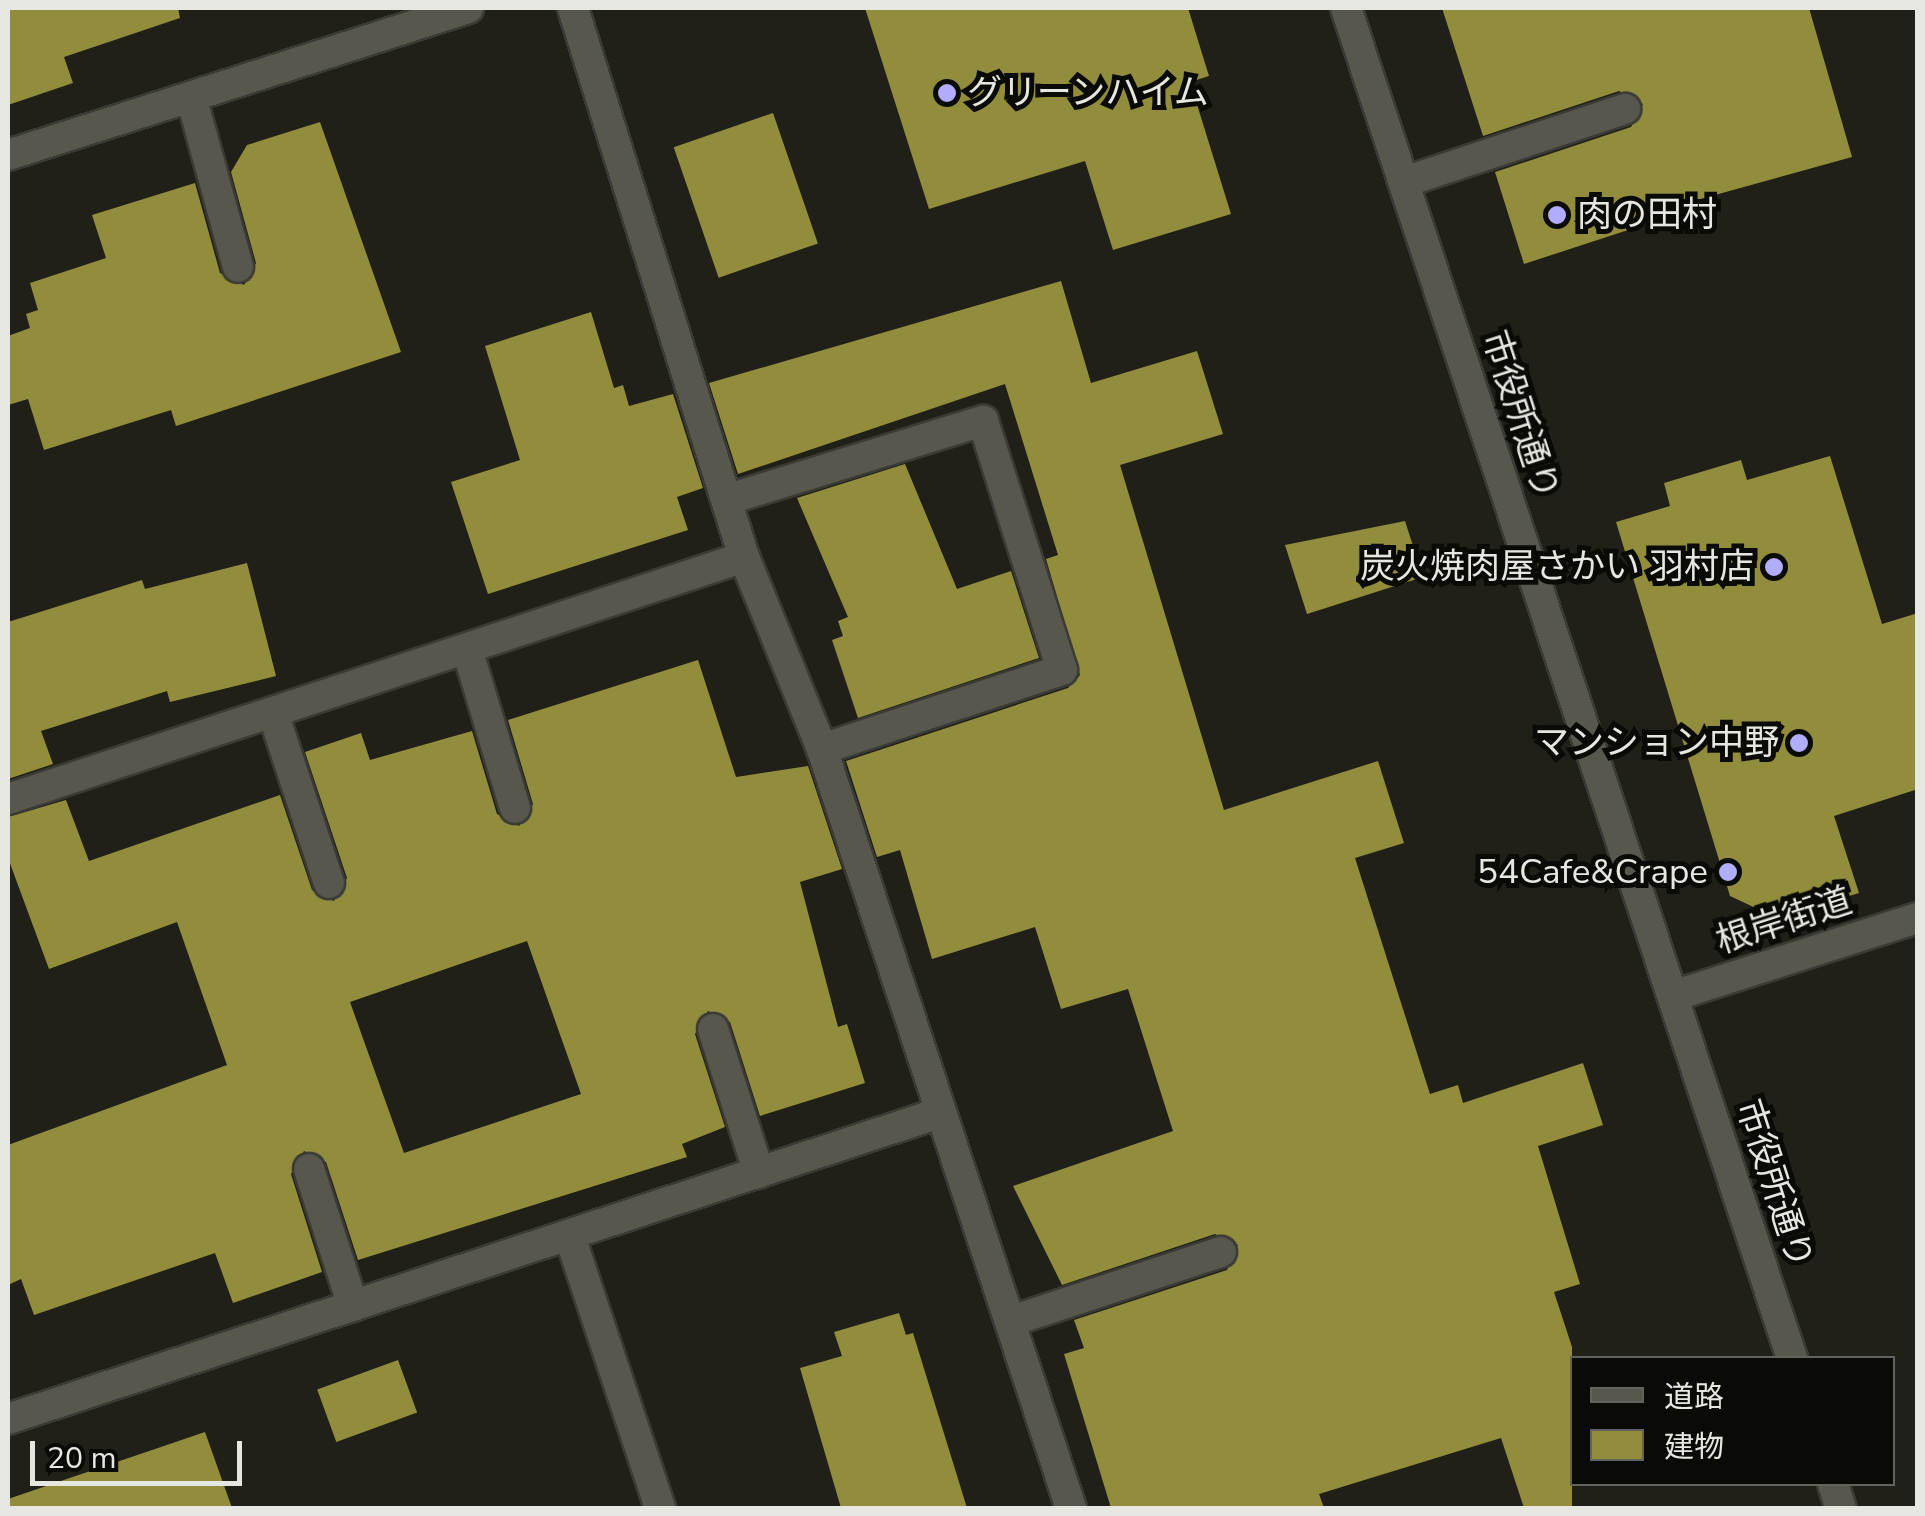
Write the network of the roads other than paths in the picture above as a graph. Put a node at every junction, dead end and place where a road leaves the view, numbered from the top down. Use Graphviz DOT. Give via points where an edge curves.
graph roads {
  1 [pos="468,8"];
  2 [pos="572,8"];
  3 [pos="1346,8"];
  4 [pos="192,100"];
  5 [pos="1625,109"];
  6 [pos="8,155"];
  7 [pos="1404,182"];
  8 [pos="238,267"];
  9 [pos="729,499"];
  10 [pos="744,557"];
  11 [pos="467,649"];
  12 [pos="273,713"];
  13 [pos="822,749"];
  14 [pos="8,799"];
  15 [pos="515,808"];
  16 [pos="328,882"];
  17 [pos="1918,918"];
  18 [pos="1673,996"];
  19 [pos="713,1030"];
  20 [pos="939,1113"];
  21 [pos="309,1169"];
  22 [pos="759,1173"];
  23 [pos="570,1237"];
  24 [pos="1221,1252"];
  25 [pos="353,1306"];
  26 [pos="1011,1320"];
  27 [pos="1791,1356"];
  28 [pos="8,1419"];
  29 [pos="660,1508"];
  30 [pos="1071,1508"];
  1 -- 4 [label="street"];
  2 -- 9 [label="street"];
  3 -- 7 [label="street, 市役所通り"];
  4 -- 6 [label="street"];
  4 -- 8 [label="street"];
  5 -- 7 [label="street"];
  7 -- 18 [label="street, 市役所通り"];
  9 -- 10 [label="street"];
  9 -- 13 [label="street" via="983,421 1062,670"];
  10 -- 11 [label="street"];
  10 -- 13 [label="street"];
  11 -- 12 [label="street"];
  11 -- 15 [label="street"];
  12 -- 14 [label="street"];
  12 -- 16 [label="street"];
  13 -- 20 [label="street"];
  17 -- 18 [label="street, 根岸街道"];
  18 -- 27 [label="street, 市役所通り"];
  19 -- 22 [label="street"];
  20 -- 22 [label="street"];
  20 -- 26 [label="street"];
  21 -- 25 [label="street"];
  22 -- 23 [label="street"];
  23 -- 25 [label="street"];
  23 -- 29 [label="street"];
  24 -- 26 [label="street"];
  25 -- 28 [label="street"];
  26 -- 30 [label="street"];
}
